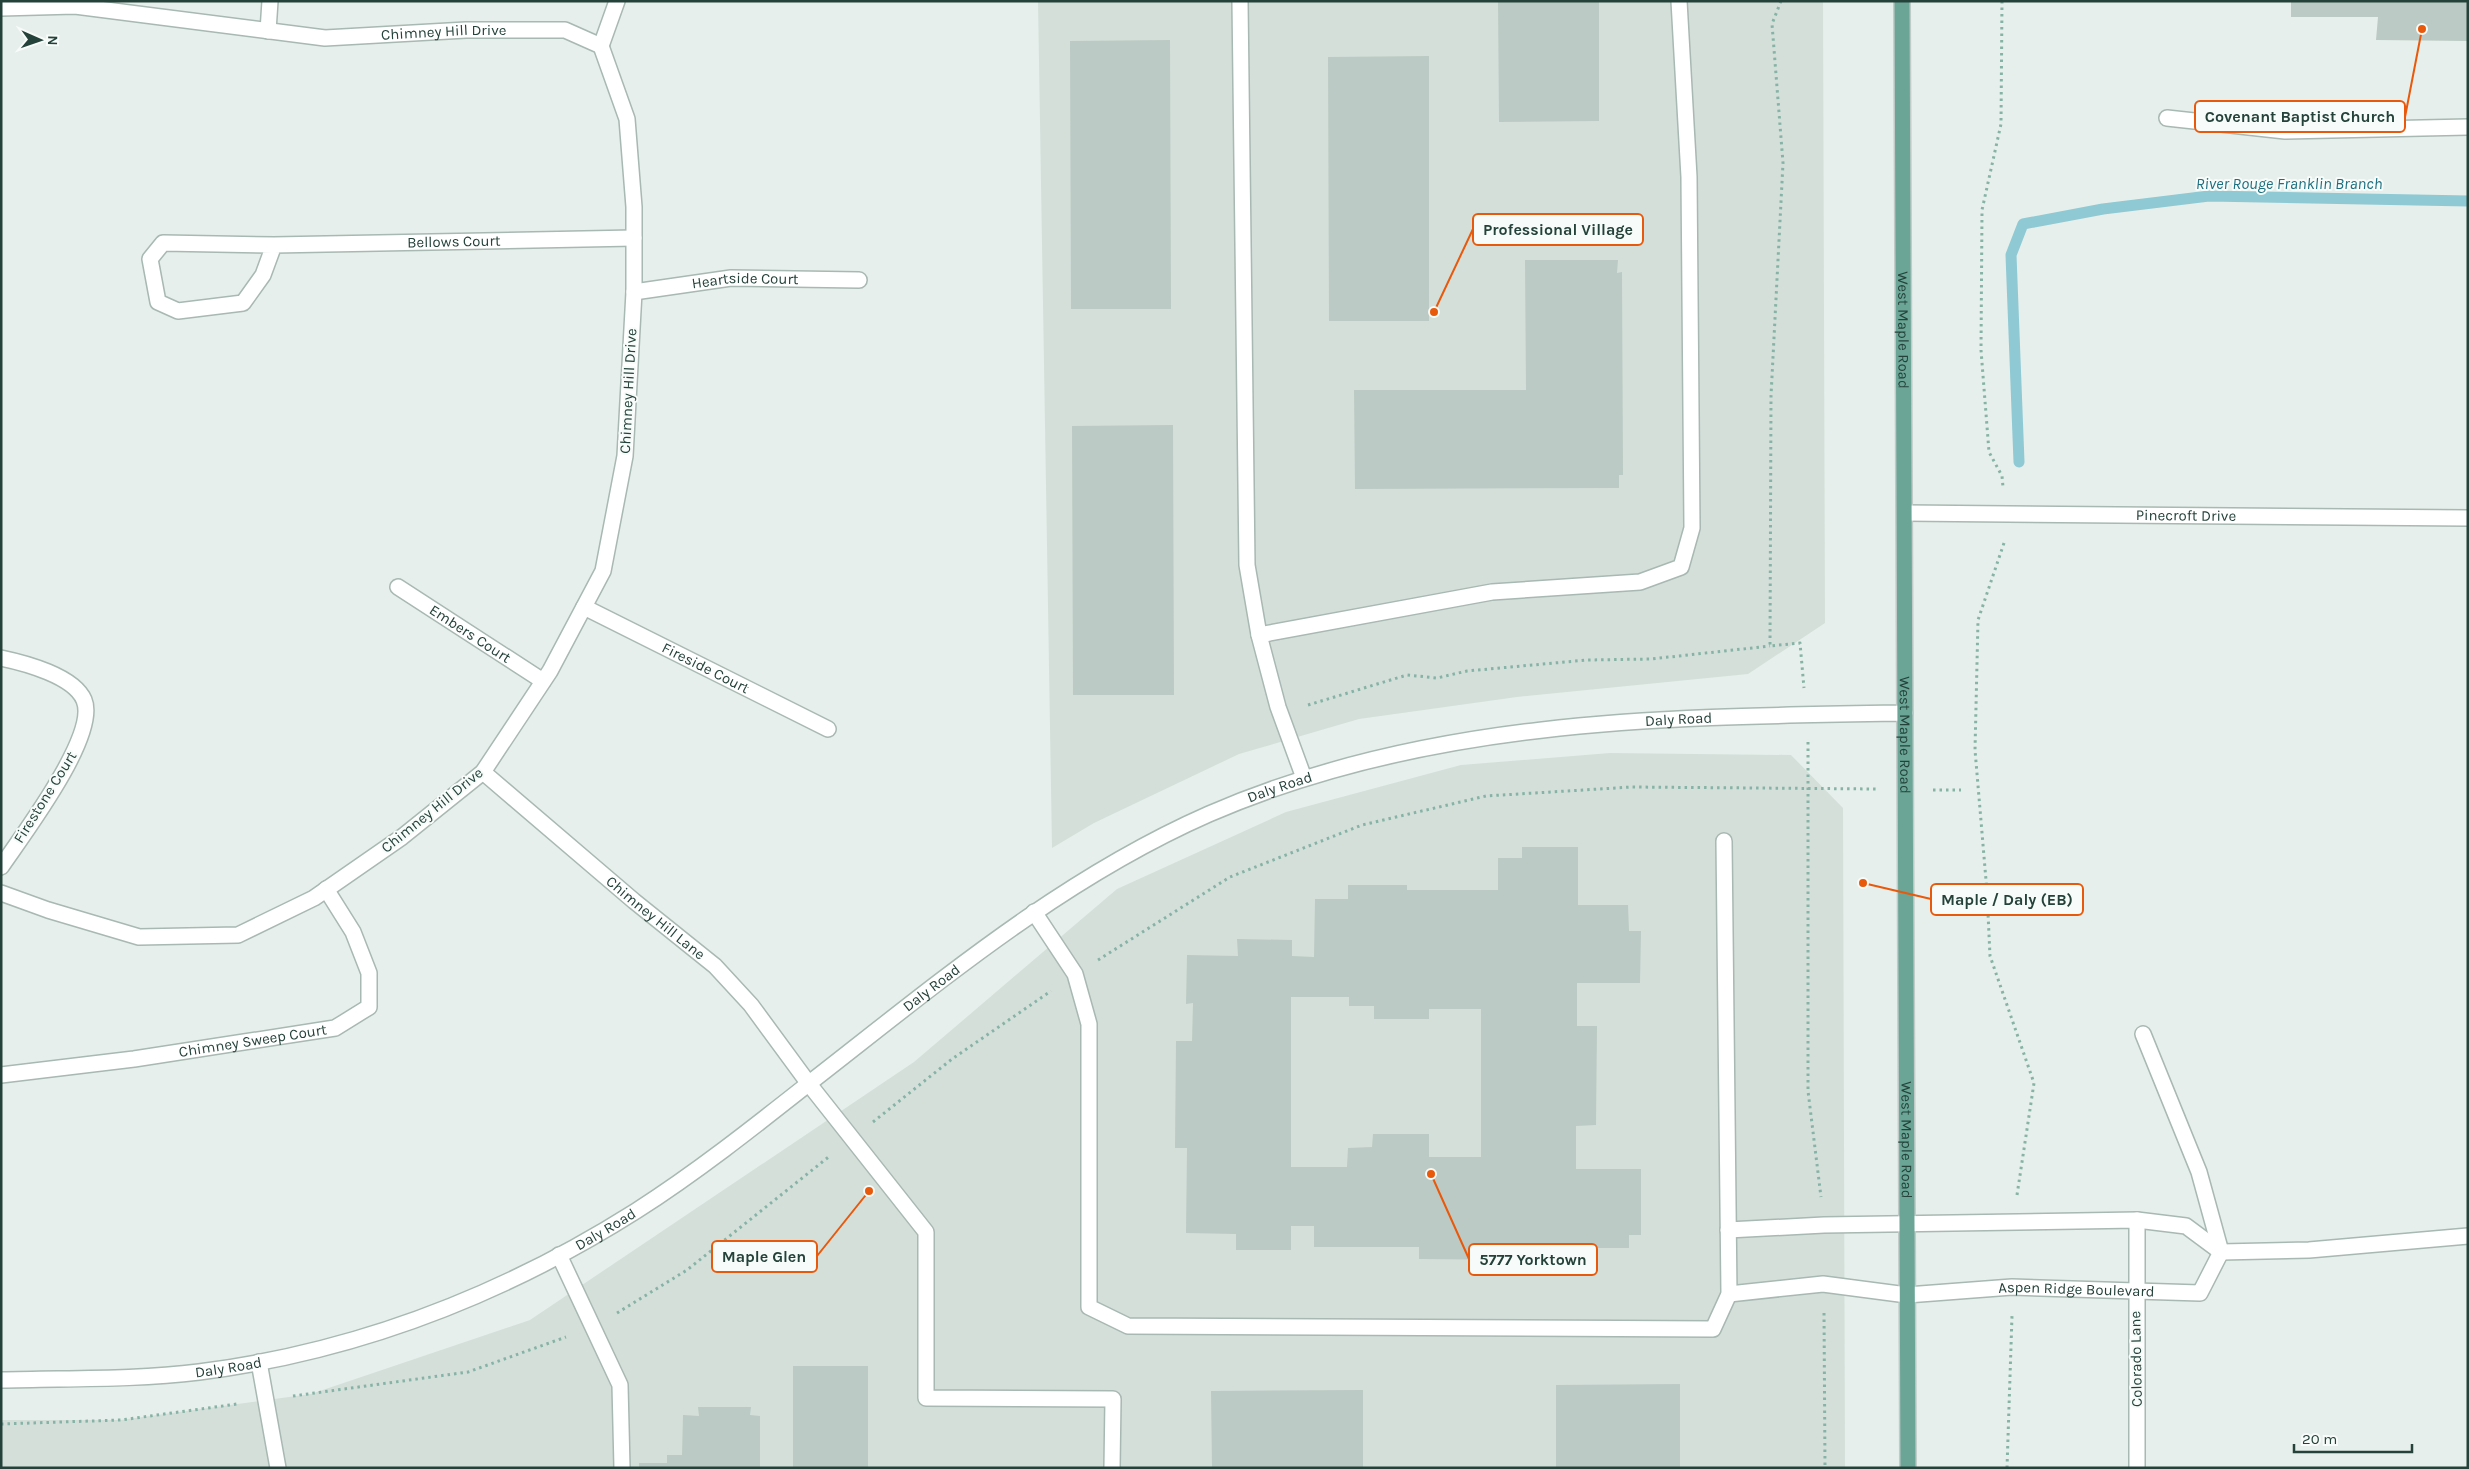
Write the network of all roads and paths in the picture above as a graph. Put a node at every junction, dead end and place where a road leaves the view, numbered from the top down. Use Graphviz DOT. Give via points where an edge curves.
graph roads {
  1 [pos="270,1"];
  2 [pos="617,1"];
  3 [pos="1240,1"];
  4 [pos="1679,1"];
  5 [pos="1781,1"];
  6 [pos="1902,1"];
  7 [pos="2002,1"];
  8 [pos="4,6"];
  9 [pos="268,31"];
  10 [pos="601,46"];
  11 [pos="2168,118"];
  12 [pos="2468,127"];
  13 [pos="634,238"];
  14 [pos="274,244"];
  15 [pos="859,280"];
  16 [pos="634,292"];
  17 [pos="2002,476"];
  18 [pos="1905,513"];
  19 [pos="2468,518"];
  20 [pos="2006,539"];
  21 [pos="398,587"];
  22 [pos="584,607"];
  23 [pos="1258,635"];
  24 [pos="1770,646"];
  25 [pos="1802,656"];
  26 [pos="1,658"];
  27 [pos="543,681"];
  28 [pos="1278,707"];
  29 [pos="1905,713"];
  30 [pos="828,729"];
  31 [pos="1810,763"];
  32 [pos="483,772"];
  33 [pos="1304,778"];
  34 [pos="1809,788"];
  35 [pos="1836,789"];
  36 [pos="1724,841"];
  37 [pos="1,867"];
  38 [pos="326,889"];
  39 [pos="1,893"];
  40 [pos="1034,912"];
  41 [pos="1075,974"];
  42 [pos="2143,1034"];
  43 [pos="1,1075"];
  44 [pos="809,1084"];
  45 [pos="852,1138"];
  46 [pos="2137,1220"];
  47 [pos="2012,1222"];
  48 [pos="1907,1224"];
  49 [pos="1824,1225"];
  50 [pos="1728,1230"];
  51 [pos="2468,1236"];
  52 [pos="2221,1252"];
  53 [pos="559,1256"];
  54 [pos="1823,1284"];
  55 [pos="2012,1287"];
  56 [pos="2136,1290"];
  57 [pos="1729,1294"];
  58 [pos="1907,1295"];
  59 [pos="593,1328"];
  60 [pos="259,1362"];
  61 [pos="1,1380"];
  62 [pos="265,1400"];
  63 [pos="1,1424"];
  64 [pos="278,1468"];
  65 [pos="622,1468"];
  66 [pos="1112,1468"];
  67 [pos="1825,1468"];
  68 [pos="1908,1468"];
  69 [pos="2007,1468"];
  70 [pos="2137,1468"];
  1 -- 9 [label="street"];
  2 -- 10 [label="street"];
  3 -- 23 [label="street" via="1247,565"];
  4 -- 23 [label="street" via="1689,177 1692,528 1681,567 1640,582 1492,592"];
  5 -- 24 [label="path" via="1772,24 1783,163 1771,396"];
  6 -- 18 [label="main road, West Maple Road"];
  7 -- 17 [label="path" via="2001,124 1982,210 1982,350 1989,452"];
  8 -- 9 [label="street, Chimney Hill Drive" via="76,6"];
  9 -- 10 [label="street, Chimney Hill Drive" via="325,38 466,30 565,30"];
  10 -- 13 [label="street, Chimney Hill Drive" via="628,119"];
  11 -- 12 [label="street" via="2285,131"];
  13 -- 14 [label="street, Bellows Court"];
  13 -- 16 [label="street, Chimney Hill Drive"];
  14 -- 14 [label="street, Bellows Court" via="163,243 150,258 158,302 178,311 243,303 263,274"];
  15 -- 16 [label="street, Heartside Court" via="731,278"];
  16 -- 22 [label="street, Chimney Hill Drive" via="625,456 602,571"];
  18 -- 19 [label="street, Pinecroft Drive"];
  18 -- 29 [label="main road, West Maple Road"];
  20 -- 47 [label="path" via="1978,620 1975,750 1990,956 2034,1083"];
  21 -- 27 [label="street, Embers Court"];
  22 -- 27 [label="street, Chimney Hill Drive"];
  22 -- 30 [label="street, Fireside Court"];
  23 -- 28 [label="street"];
  24 -- 25 [label="path" via="1800,643"];
  24 -- 28 [label="path" via="1651,659 1587,660 1467,671 1437,678 1407,675 1310,705"];
  26 -- 37 [label="street, Firestone Court" via="60,678 76,688 84,701 87,715 66,768"];
  27 -- 32 [label="street, Chimney Hill Drive"];
  28 -- 33 [label="street"];
  29 -- 33 [label="street, Daly Road" via="1608,722 1437,744"];
  29 -- 48 [label="main road, West Maple Road"];
  31 -- 34 [label="path"];
  32 -- 38 [label="street, Chimney Hill Drive" via="402,838"];
  32 -- 44 [label="street, Chimney Hill Lane" via="714,966 751,1005"];
  33 -- 40 [label="street, Daly Road" via="1209,814 1136,850"];
  34 -- 35 [label="path"];
  34 -- 41 [label="path" via="1632,787 1486,796 1362,825 1230,877"];
  34 -- 49 [label="path" via="1808,1091"];
  36 -- 50 [label="street"];
  38 -- 39 [label="street, Chimney Hill Drive" via="238,935 140,937"];
  38 -- 43 [label="street, Chimney Sweep Court" via="353,932 369,973 369,1007 335,1028 134,1059"];
  40 -- 41 [label="street"];
  40 -- 44 [label="street, Daly Road" via="972,955"];
  41 -- 45 [label="path" via="952,1059"];
  41 -- 57 [label="street" via="1089,1024 1089,1307 1128,1326 1713,1330"];
  42 -- 52 [label="street" via="2199,1172"];
  44 -- 45 [label="street, Chimney Hill Lane"];
  44 -- 53 [label="street, Daly Road" via="644,1205"];
  45 -- 59 [label="path" via="687,1270"];
  45 -- 66 [label="street, Chimney Hill Lane" via="926,1232 926,1398 1113,1399"];
  46 -- 47 [label="street"];
  46 -- 52 [label="street" via="2186,1226"];
  46 -- 56 [label="street, Colorado Lane"];
  47 -- 48 [label="street"];
  48 -- 49 [label="street"];
  48 -- 58 [label="main road, West Maple Road"];
  49 -- 50 [label="street"];
  50 -- 57 [label="street"];
  51 -- 52 [label="street" via="2309,1250"];
  52 -- 56 [label="street, Aspen Ridge Boulevard" via="2200,1294"];
  53 -- 59 [label="street"];
  53 -- 60 [label="street, Daly Road" via="435,1313 338,1344"];
  54 -- 57 [label="street, Aspen Ridge Boulevard"];
  54 -- 58 [label="street, Aspen Ridge Boulevard"];
  54 -- 67 [label="path"];
  55 -- 56 [label="street, Aspen Ridge Boulevard"];
  55 -- 58 [label="street, Aspen Ridge Boulevard"];
  55 -- 69 [label="path"];
  56 -- 70 [label="street, Colorado Lane"];
  58 -- 68 [label="main road, West Maple Road"];
  59 -- 62 [label="path" via="468,1372"];
  59 -- 65 [label="street" via="620,1385"];
  60 -- 61 [label="street, Daly Road" via="197,1372 131,1377"];
  60 -- 62 [label="street"];
  62 -- 63 [label="path" via="121,1420"];
  62 -- 64 [label="street"];
}
